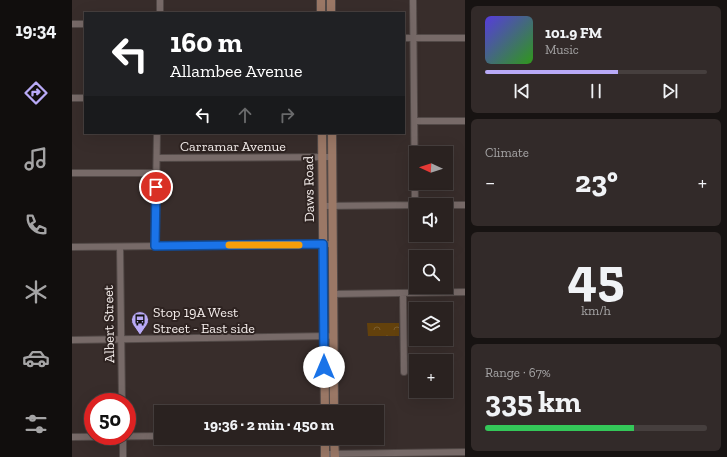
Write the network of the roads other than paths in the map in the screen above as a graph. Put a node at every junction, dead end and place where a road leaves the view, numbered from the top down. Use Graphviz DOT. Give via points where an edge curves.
graph roads {
  1 [pos="160,0"];
  2 [pos="320,0"];
  3 [pos="331,0"];
  4 [pos="413,0"];
  5 [pos="160,12"];
  6 [pos="321,12"];
  7 [pos="331,12"];
  8 [pos="72,24"];
  9 [pos="84,24"];
  10 [pos="405,38"];
  11 [pos="414,38"];
  12 [pos="465,38"];
  13 [pos="72,98"];
  14 [pos="84,98"];
  15 [pos="414,121"];
  16 [pos="465,121"];
  17 [pos="157,134"];
  18 [pos="322,134"];
  19 [pos="332,134"];
  20 [pos="322,157"];
  21 [pos="332,157"];
  22 [pos="157,158"];
  23 [pos="156,173"];
  24 [pos="72,174"];
  25 [pos="416,198"];
  26 [pos="409,205"];
  27 [pos="453,205"];
  28 [pos="465,205"];
  29 [pos="323,206"];
  30 [pos="333,206"];
  31 [pos="323,244"];
  32 [pos="333,244"];
  33 [pos="120,246"];
  34 [pos="155,246"];
  35 [pos="72,247"];
  36 [pos="465,292"];
  37 [pos="403,293"];
  38 [pos="334,294"];
  39 [pos="324,336"];
  40 [pos="334,336"];
  41 [pos="121,339"];
  42 [pos="72,340"];
  43 [pos="404,372"];
  44 [pos="122,393"];
  45 [pos="325,405"];
  46 [pos="334,405"];
  47 [pos="136,436"];
  48 [pos="154,436"];
  49 [pos="72,437"];
  50 [pos="84,437"];
  51 [pos="123,445"];
  52 [pos="334,445"];
  53 [pos="465,452"];
  54 [pos="325,455"];
  55 [pos="335,455"];
  56 [pos="123,457"];
  1 -- 5 [label="street"];
  2 -- 6 [label="main road"];
  3 -- 7 [label="main road"];
  4 -- 11 [label="street"];
  8 -- 9 [label="street"];
  10 -- 11 [label="street"];
  11 -- 12 [label="street"];
  11 -- 15 [label="street"];
  13 -- 14 [label="street"];
  15 -- 16 [label="street"];
  15 -- 25 [label="street"];
  17 -- 22 [label="street"];
  18 -- 20 [label="main road, Daws Road"];
  19 -- 21 [label="main road, Daws Road"];
  20 -- 21 [label="street, Carramar Avenue"];
  20 -- 22 [label="street, Carramar Avenue"];
  20 -- 29 [label="main road, Daws Road"];
  21 -- 30 [label="main road, Daws Road"];
  22 -- 23 [label="street"];
  23 -- 24 [label="street"];
  23 -- 34 [label="street"];
  26 -- 30 [label="street"];
  27 -- 28 [label="street"];
  29 -- 30 [label="street"];
  29 -- 31 [label="main road, Daws Road"];
  30 -- 32 [label="main road, Daws Road"];
  31 -- 32 [label="street"];
  31 -- 34 [label="street"];
  31 -- 39 [label="main road, Daws Road"];
  32 -- 38 [label="main road, Daws Road"];
  33 -- 34 [label="street"];
  33 -- 35 [label="street"];
  33 -- 41 [label="street, Albert Street"];
  36 -- 37 [label="street"];
  37 -- 38 [label="street"];
  37 -- 43 [label="street"];
  38 -- 40 [label="main road, Daws Road"];
  39 -- 40 [label="street"];
  39 -- 41 [label="street"];
  39 -- 45 [label="main road, Daws Road"];
  40 -- 46 [label="main road, Daws Road"];
  41 -- 42 [label="street"];
  41 -- 44 [label="street, Albert Street"];
  47 -- 48 [label="street"];
  49 -- 50 [label="street"];
  51 -- 56 [label="street"];
  52 -- 55 [label="main road"];
  53 -- 55 [label="street"];
  54 -- 55 [label="street"];
}
